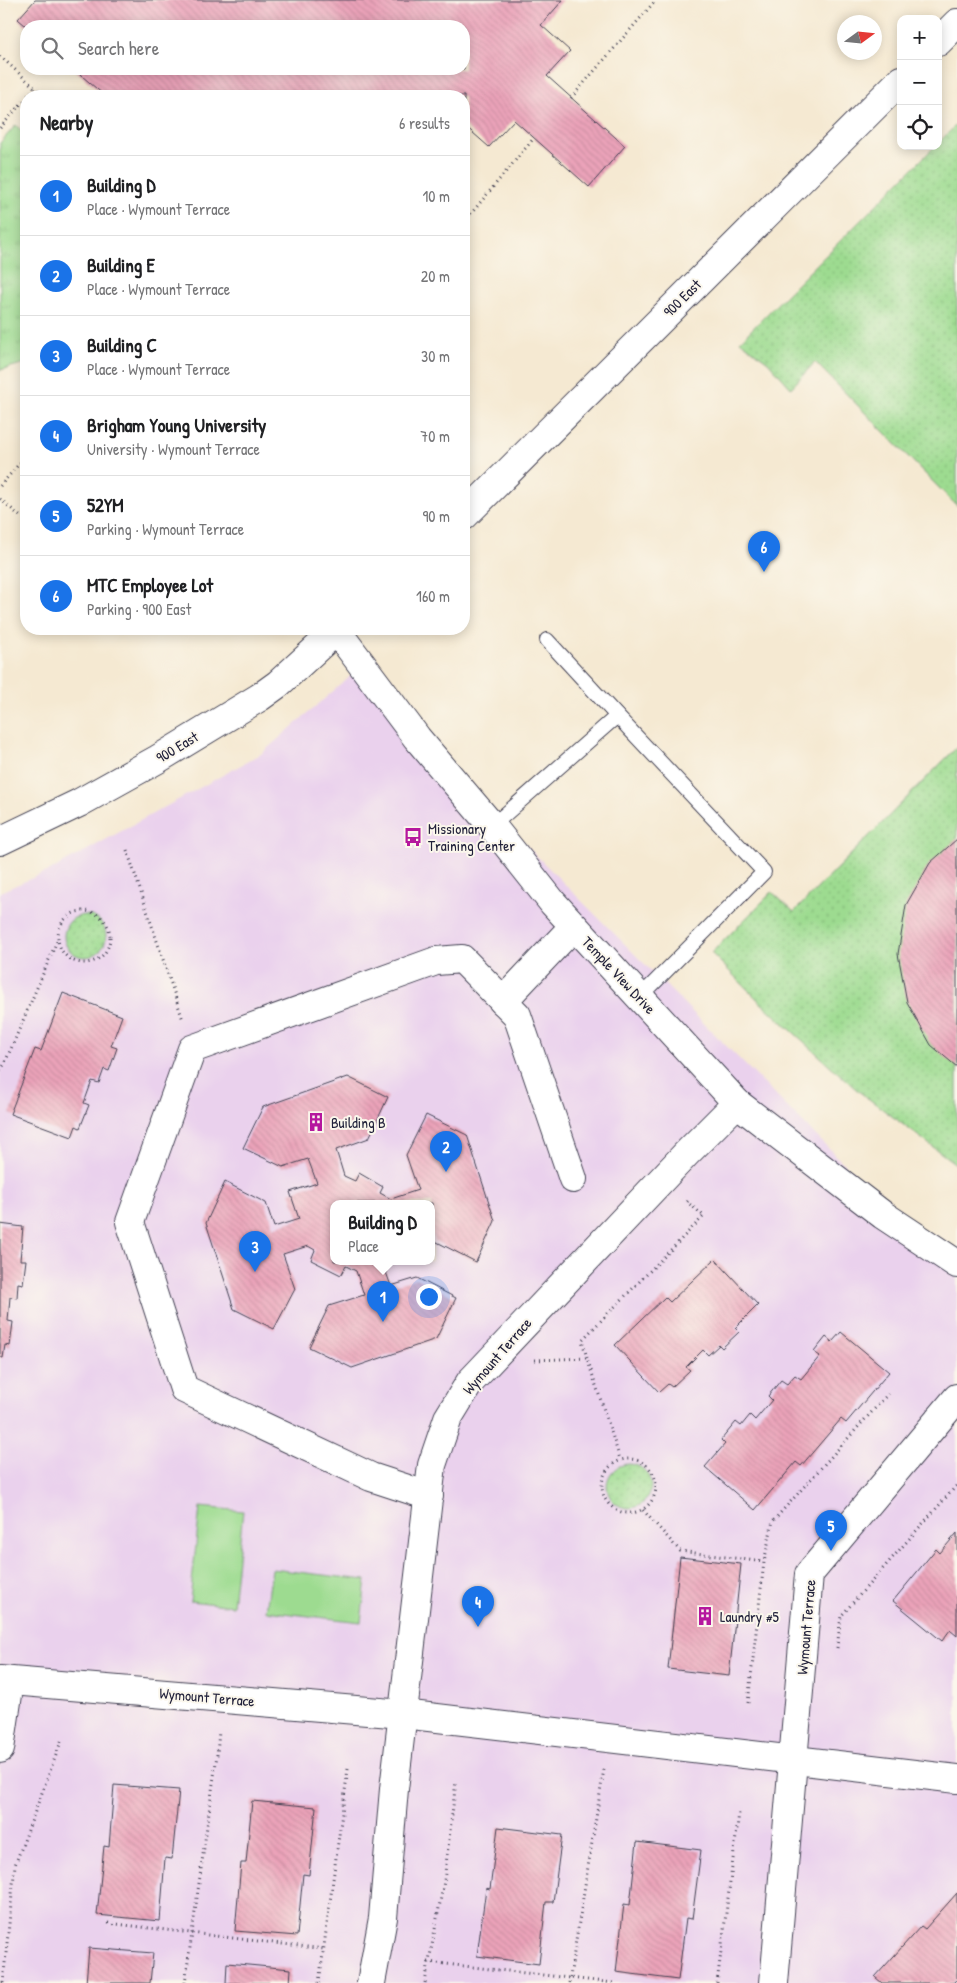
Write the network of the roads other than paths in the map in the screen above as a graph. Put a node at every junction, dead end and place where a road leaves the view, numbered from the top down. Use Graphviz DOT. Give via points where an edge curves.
graph roads {
  1 [pos="957,24"];
  2 [pos="942,38"];
  3 [pos="897,84"];
  4 [pos="470,510"];
  5 [pos="332,635"];
  6 [pos="341,635"];
  7 [pos="547,640"];
  8 [pos="617,716"];
  9 [pos="492,826"];
  10 [pos="0,841"];
  11 [pos="574,926"];
  12 [pos="640,998"];
  13 [pos="503,1001"];
  14 [pos="737,1103"];
  15 [pos="573,1179"];
  16 [pos="957,1264"];
  17 [pos="957,1398"];
  18 [pos="429,1496"];
  19 [pos="5,1680"];
  20 [pos="403,1714"];
  21 [pos="0,1748"];
  22 [pos="794,1760"];
  23 [pos="957,1779"];
  24 [pos="371,1983"];
  25 [pos="774,1983"];
  1 -- 2 [label="street"];
  3 -- 4 [label="street, 900 East"];
  5 -- 10 [label="street, 900 East" via="260,697 79,803"];
  6 -- 9 [label="street, Temple View Drive" via="417,738"];
  7 -- 8 [label="lane"];
  8 -- 9 [label="lane"];
  8 -- 12 [label="lane" via="764,872"];
  9 -- 11 [label="street, Temple View Drive"];
  11 -- 12 [label="street, Temple View Drive"];
  11 -- 13 [label="street"];
  12 -- 14 [label="street, Temple View Drive"];
  13 -- 15 [label="street" via="517,1015"];
  13 -- 18 [label="street" via="462,959 436,960 192,1050 130,1222 184,1388 371,1477"];
  14 -- 16 [label="street, Temple View Drive" via="883,1215"];
  14 -- 18 [label="street, Wymount Terrace" via="470,1382 448,1418 432,1465"];
  17 -- 22 [label="street, Wymount Terrace" via="809,1574"];
  18 -- 20 [label="street, Wymount Terrace"];
  19 -- 20 [label="street, Wymount Terrace"];
  19 -- 21 [label="street, Wymount Terrace"];
  20 -- 22 [label="street, Wymount Terrace"];
  20 -- 24 [label="street" via="383,1918"];
  22 -- 23 [label="street, Wymount Terrace"];
  22 -- 25 [label="street"];
}
